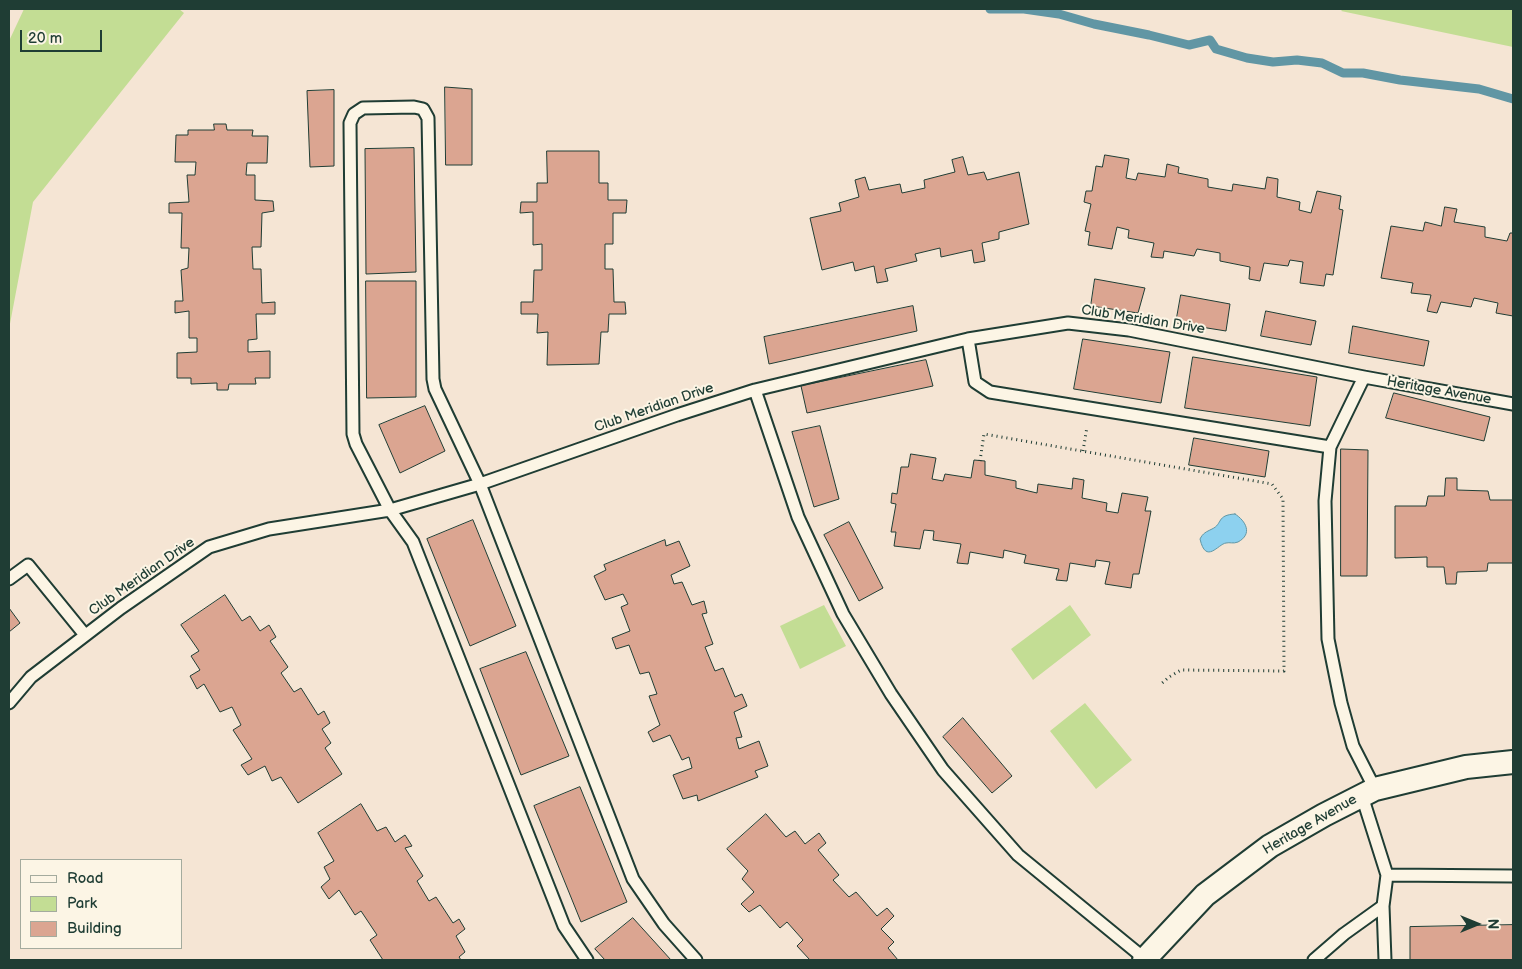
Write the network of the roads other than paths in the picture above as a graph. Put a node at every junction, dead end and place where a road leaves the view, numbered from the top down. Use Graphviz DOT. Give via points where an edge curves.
graph roads {
  1 [pos="968,339"];
  2 [pos="1364,377"];
  3 [pos="756,390"];
  4 [pos="1513,404"];
  5 [pos="1330,447"];
  6 [pos="480,484"];
  7 [pos="390,510"];
  8 [pos="9,579"];
  9 [pos="85,635"];
  10 [pos="9,703"];
  11 [pos="1513,762"];
  12 [pos="1368,793"];
  13 [pos="1387,875"];
  14 [pos="1513,876"];
  15 [pos="1383,906"];
  16 [pos="587,960"];
  17 [pos="696,960"];
  18 [pos="1145,960"];
  19 [pos="1314,960"];
  20 [pos="1385,960"];
  1 -- 2 [label="lane, Club Meridian Drive" via="1068,323 1129,330"];
  1 -- 3 [label="lane, Club Meridian Drive"];
  1 -- 5 [label="lane" via="975,382 990,392"];
  2 -- 4 [label="lane, Heritage Avenue"];
  2 -- 5 [label="lane"];
  3 -- 6 [label="lane, Club Meridian Drive"];
  3 -- 18 [label="lane" via="798,517 843,614 891,694 938,762 1018,855"];
  5 -- 12 [label="lane" via="1325,501 1328,640 1353,746"];
  6 -- 7 [label="lane, Club Meridian Drive"];
  6 -- 7 [label="lane" via="435,389 433,378 428,118 423,110 414,107 363,108 354,114 350,123 353,434"];
  6 -- 17 [label="lane" via="632,878 664,924"];
  7 -- 9 [label="lane, Club Meridian Drive" via="269,529 209,547"];
  7 -- 16 [label="lane" via="413,542 564,926"];
  8 -- 9 [label="lane" via="28,565"];
  9 -- 10 [label="lane, Club Meridian Drive" via="31,677"];
  11 -- 12 [label="street, Heritage Avenue" via="1466,767"];
  12 -- 13 [label="lane"];
  12 -- 18 [label="street, Heritage Avenue" via="1270,846 1205,895"];
  13 -- 14 [label="lane"];
  13 -- 15 [label="lane"];
  15 -- 19 [label="lane"];
  15 -- 20 [label="lane"];
}
